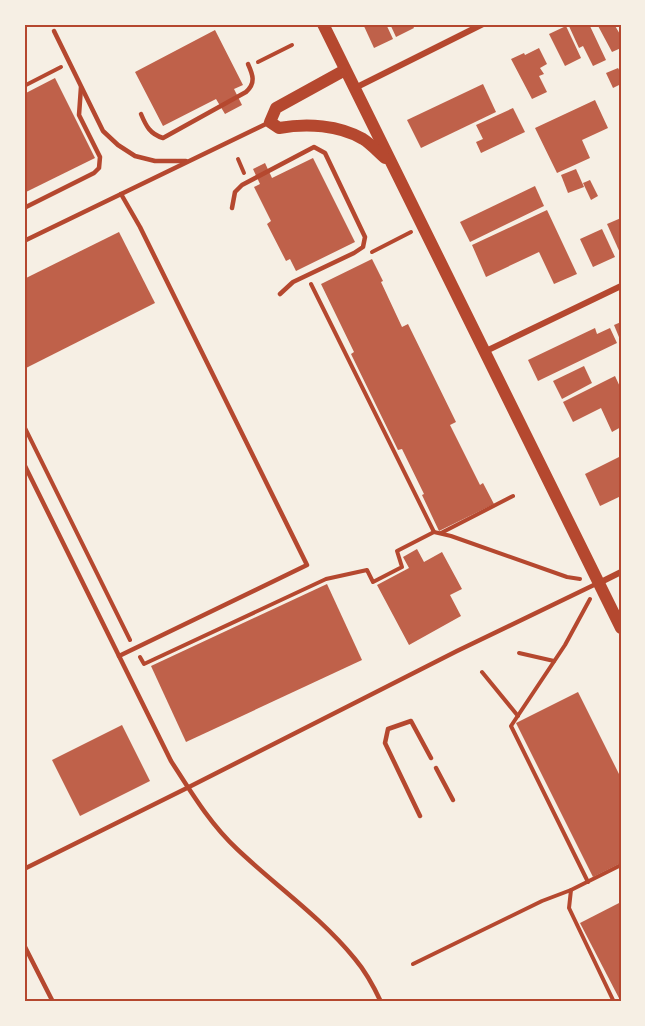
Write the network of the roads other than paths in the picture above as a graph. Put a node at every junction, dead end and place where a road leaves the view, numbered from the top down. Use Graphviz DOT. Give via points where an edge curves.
graph roads {
  1 [pos="323,24"];
  2 [pos="483,24"];
  3 [pos="54,32"];
  4 [pos="248,64"];
  5 [pos="345,70"];
  6 [pos="81,86"];
  7 [pos="354,88"];
  8 [pos="141,114"];
  9 [pos="270,122"];
  10 [pos="189,161"];
  11 [pos="391,163"];
  12 [pos="121,194"];
  13 [pos="24,208"];
  14 [pos="232,208"];
  15 [pos="24,241"];
  16 [pos="621,286"];
  17 [pos="280,294"];
  18 [pos="484,352"];
  19 [pos="24,464"];
  20 [pos="621,572"];
  21 [pos="598,583"];
  22 [pos="621,628"];
  23 [pos="119,656"];
  24 [pos="431,758"];
  25 [pos="436,768"];
  26 [pos="187,788"];
  27 [pos="453,800"];
  28 [pos="420,816"];
  29 [pos="24,869"];
  30 [pos="24,945"];
  31 [pos="53,1002"];
  32 [pos="381,1002"];
  1 -- 5 [label="main road"];
  2 -- 7 [label="street"];
  3 -- 6 [label="lane"];
  4 -- 8 [label="lane" via="253,75 250,89 163,138 150,131"];
  5 -- 7 [label="main road"];
  5 -- 9 [label="main road" via="276,108"];
  6 -- 10 [label="lane" via="103,131 118,146 154,161"];
  6 -- 13 [label="lane" via="79,115 100,157 99,168"];
  7 -- 11 [label="main road"];
  9 -- 10 [label="lane"];
  9 -- 11 [label="main road" via="279,128 296,125 341,129 365,140"];
  10 -- 12 [label="lane"];
  11 -- 18 [label="main road"];
  12 -- 15 [label="lane"];
  12 -- 23 [label="lane" via="307,565"];
  14 -- 17 [label="lane" via="235,192 242,185 314,147 325,153 365,237 363,247 293,282"];
  16 -- 18 [label="street"];
  18 -- 21 [label="main road"];
  19 -- 23 [label="lane"];
  20 -- 21 [label="street"];
  21 -- 22 [label="main road"];
  21 -- 26 [label="lane"];
  23 -- 26 [label="lane"];
  24 -- 28 [label="lane" via="411,721 388,729 385,743"];
  25 -- 27 [label="lane"];
  26 -- 29 [label="lane"];
  26 -- 32 [label="lane" via="235,847 302,904 356,959"];
  30 -- 31 [label="lane"];
}
